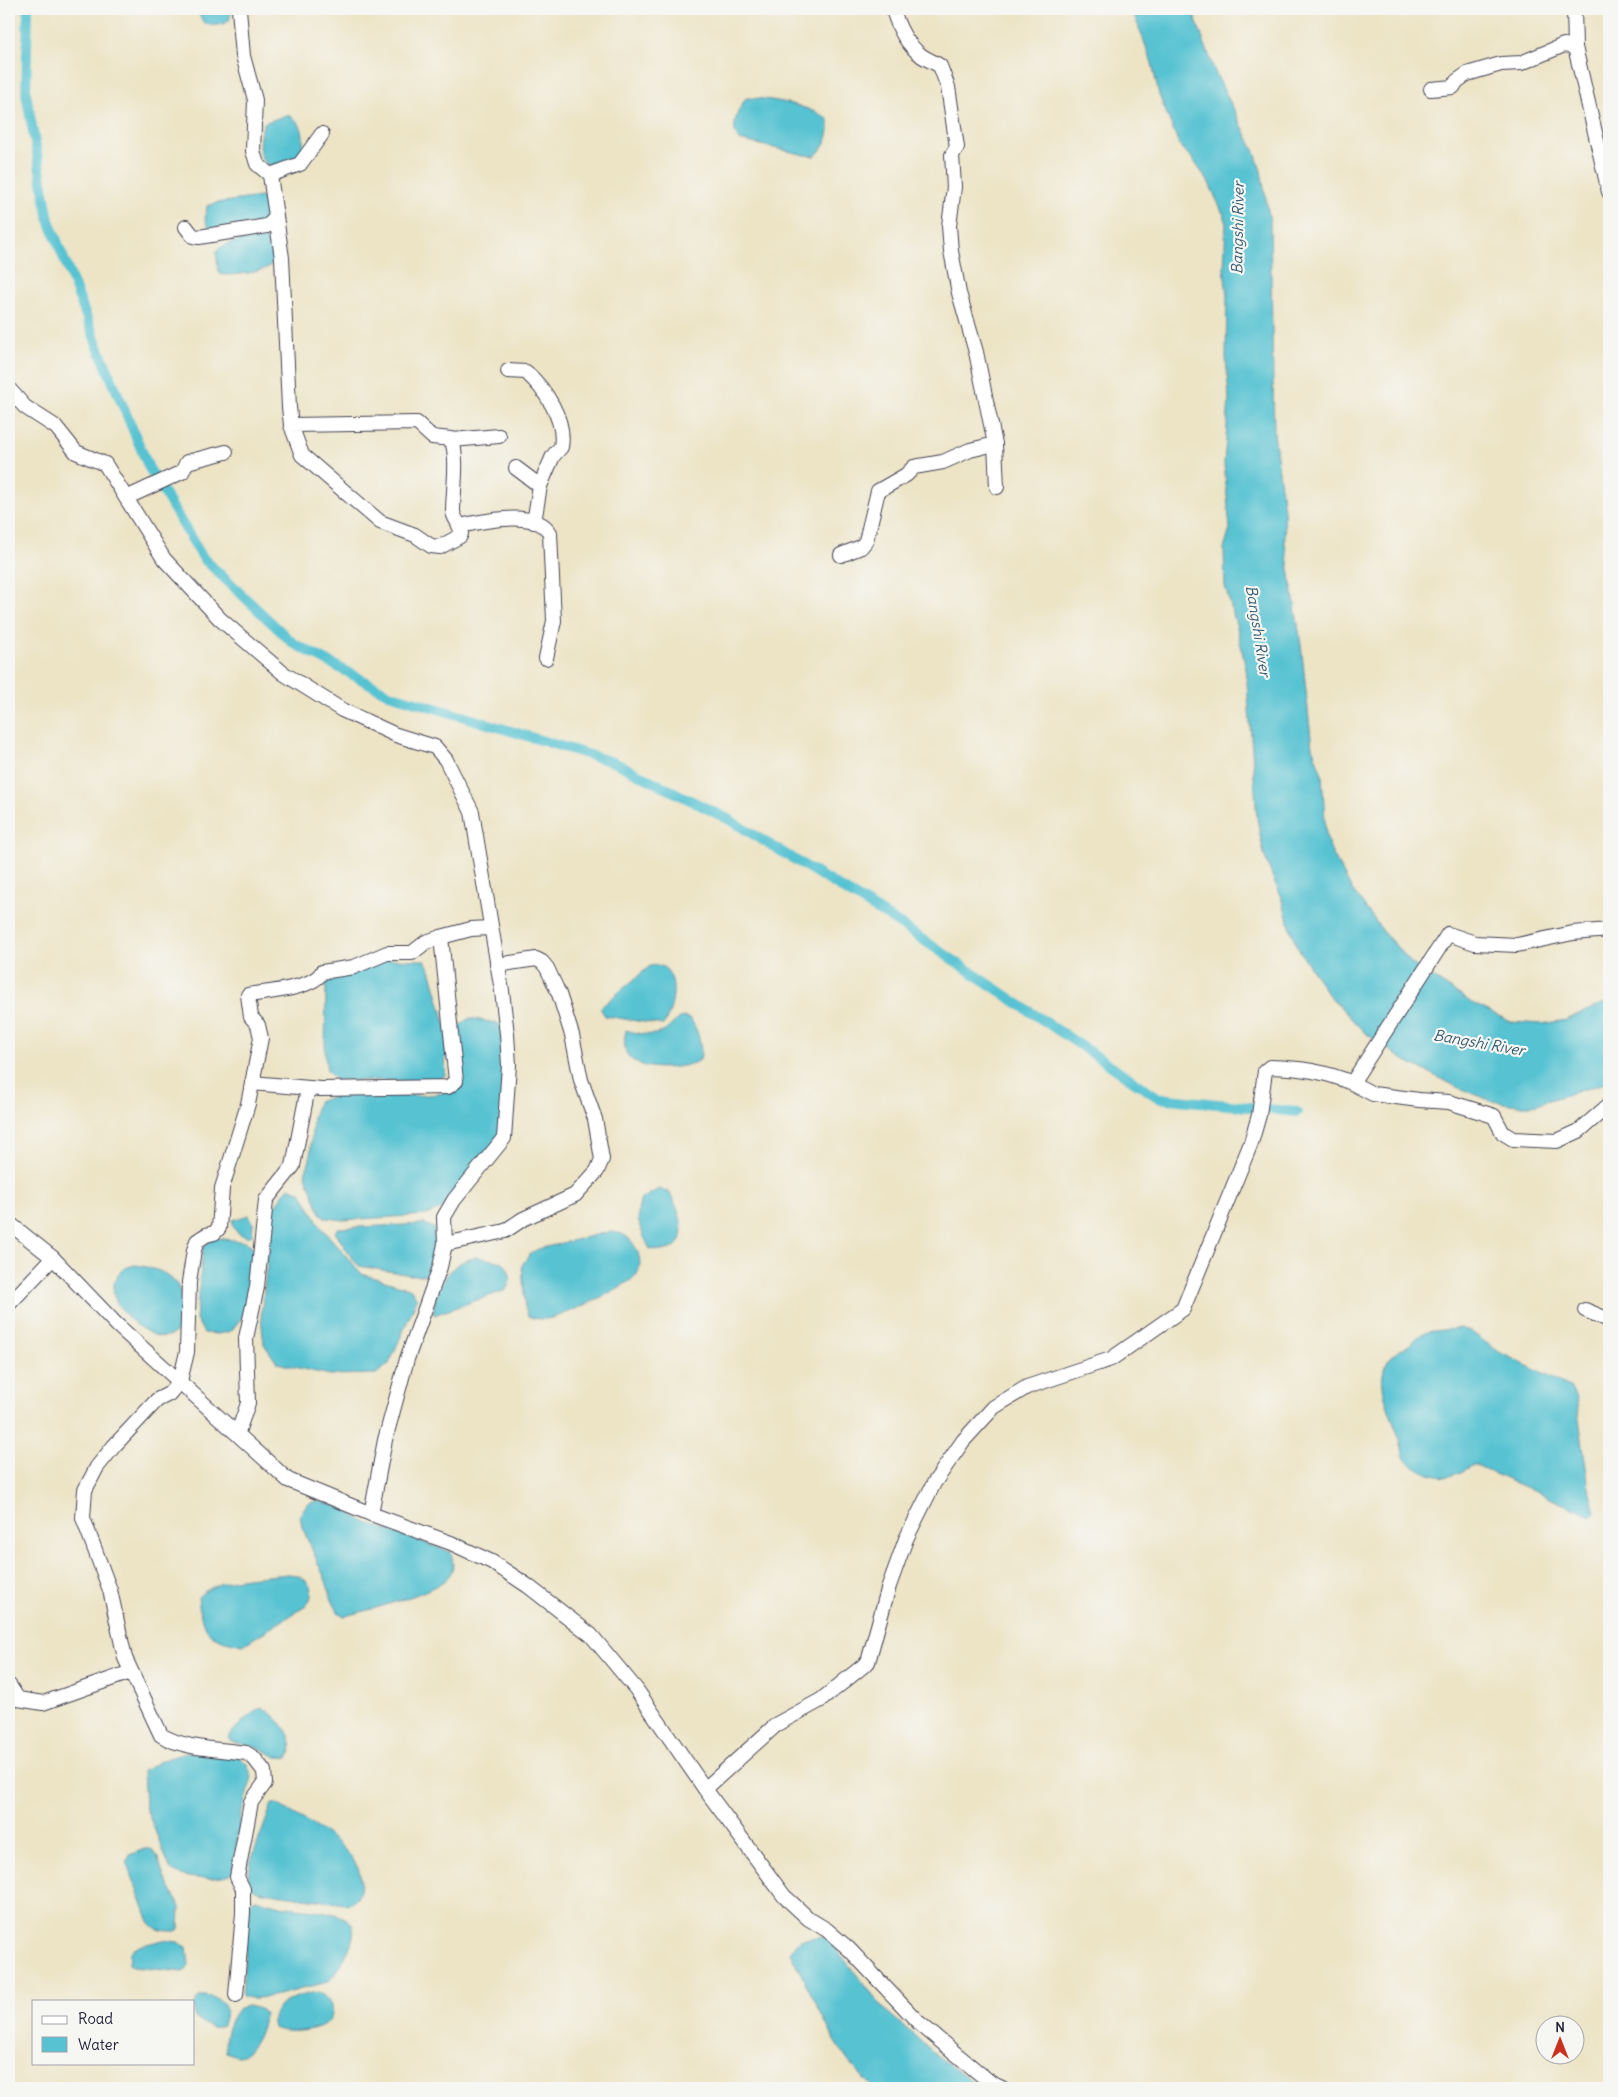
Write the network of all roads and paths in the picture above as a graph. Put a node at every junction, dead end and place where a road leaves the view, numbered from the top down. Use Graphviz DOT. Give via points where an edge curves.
graph roads {
  1 [pos="239,9"];
  2 [pos="893,9"];
  3 [pos="1574,9"];
  4 [pos="1575,47"];
  5 [pos="1431,89"];
  6 [pos="322,134"];
  7 [pos="1606,166"];
  8 [pos="270,175"];
  9 [pos="1609,192"];
  10 [pos="276,218"];
  11 [pos="186,227"];
  12 [pos="508,371"];
  13 [pos="9,389"];
  14 [pos="291,425"];
  15 [pos="499,436"];
  16 [pos="452,440"];
  17 [pos="995,444"];
  18 [pos="226,452"];
  19 [pos="516,468"];
  20 [pos="540,486"];
  21 [pos="997,487"];
  22 [pos="128,497"];
  23 [pos="534,522"];
  24 [pos="459,526"];
  25 [pos="841,555"];
  26 [pos="546,658"];
  27 [pos="490,928"];
  28 [pos="1609,930"];
  29 [pos="441,937"];
  30 [pos="497,965"];
  31 [pos="1354,1080"];
  32 [pos="252,1083"];
  33 [pos="308,1088"];
  34 [pos="1609,1105"];
  35 [pos="9,1223"];
  36 [pos="445,1244"];
  37 [pos="53,1258"];
  38 [pos="9,1304"];
  39 [pos="1585,1310"];
  40 [pos="1609,1320"];
  41 [pos="180,1381"];
  42 [pos="238,1432"];
  43 [pos="371,1514"];
  44 [pos="131,1672"];
  45 [pos="9,1685"];
  46 [pos="705,1789"];
  47 [pos="236,1995"];
  48 [pos="1002,2088"];
  1 -- 8 [label="street" via="243,56 255,100 253,151 257,164"];
  2 -- 17 [label="street" via="897,26 905,38 924,58 940,66 948,87 957,147 952,155 954,187 948,226 951,251"];
  3 -- 4 [label="street"];
  4 -- 5 [label="street" via="1564,45 1520,63 1501,64 1466,74 1453,87"];
  4 -- 7 [label="street"];
  6 -- 8 [label="street" via="300,164"];
  7 -- 9 [label="street"];
  8 -- 10 [label="street"];
  10 -- 11 [label="street" via="267,226 199,237 193,236"];
  10 -- 14 [label="street" via="282,258"];
  12 -- 20 [label="street" via="526,372 531,376 548,398 559,421 561,447 553,456"];
  13 -- 22 [label="street" via="25,407 56,427 76,452 105,464"];
  14 -- 16 [label="street" via="417,423 432,437"];
  14 -- 24 [label="street" via="302,455 380,522 415,535 431,546 440,547 460,536"];
  15 -- 16 [label="street"];
  16 -- 24 [label="street" via="453,512"];
  17 -- 21 [label="street"];
  17 -- 25 [label="street" via="970,450 943,462 914,467 878,491 866,541 861,547"];
  18 -- 22 [label="street" via="187,462 182,472"];
  19 -- 20 [label="street"];
  20 -- 23 [label="street"];
  22 -- 27 [label="street" via="180,580 262,656 342,710 396,735 435,747 441,753 472,812"];
  23 -- 24 [label="street" via="505,518"];
  23 -- 26 [label="street" via="547,527 550,533 554,621"];
  27 -- 29 [label="street"];
  27 -- 30 [label="street"];
  28 -- 31 [label="street" via="1573,933 1517,945 1475,942 1448,934"];
  29 -- 32 [label="street" via="426,942 412,953 387,954 354,967 322,972 319,978 303,985 248,996 251,1017 258,1025 261,1038"];
  29 -- 33 [label="street" via="456,1081 448,1087"];
  30 -- 36 [label="street" via="509,1066 504,1138 449,1208 444,1217"];
  30 -- 36 [label="street" via="536,959 547,968 572,1035 581,1080 595,1119 602,1159 597,1172 575,1195 505,1231"];
  31 -- 34 [label="street" via="1373,1094 1449,1102 1494,1116 1503,1133 1513,1139 1557,1141 1579,1131"];
  31 -- 46 [label="street" via="1270,1067 1265,1071 1259,1115 1251,1143 1183,1310 1111,1359 1027,1387 994,1407 963,1441 934,1483 906,1539 868,1662 821,1700 777,1724"];
  32 -- 33 [label="street"];
  32 -- 41 [label="street" via="222,1188 219,1228 197,1241 194,1250 189,1282 187,1352"];
  33 -- 42 [label="street" via="293,1166 266,1200 257,1287 246,1338 248,1403"];
  35 -- 37 [label="street"];
  36 -- 43 [label="street" via="430,1299 407,1359 385,1440"];
  37 -- 38 [label="street"];
  37 -- 41 [label="street" via="117,1325"];
  39 -- 40 [label="street"];
  41 -- 42 [label="street"];
  41 -- 44 [label="street" via="169,1394 157,1400 114,1446 97,1467 85,1490 84,1518 110,1590 124,1658"];
  42 -- 43 [label="street" via="288,1480"];
  43 -- 46 [label="street" via="451,1543 492,1562 568,1616 599,1643 622,1671"];
  44 -- 45 [label="street" via="43,1703 18,1699"];
  44 -- 47 [label="street" via="161,1734 184,1743 246,1753 264,1771 265,1783 251,1802 237,1877 243,1889 243,1905"];
  46 -- 48 [label="street" via="784,1896 849,1950 919,2023 991,2083"];
}
